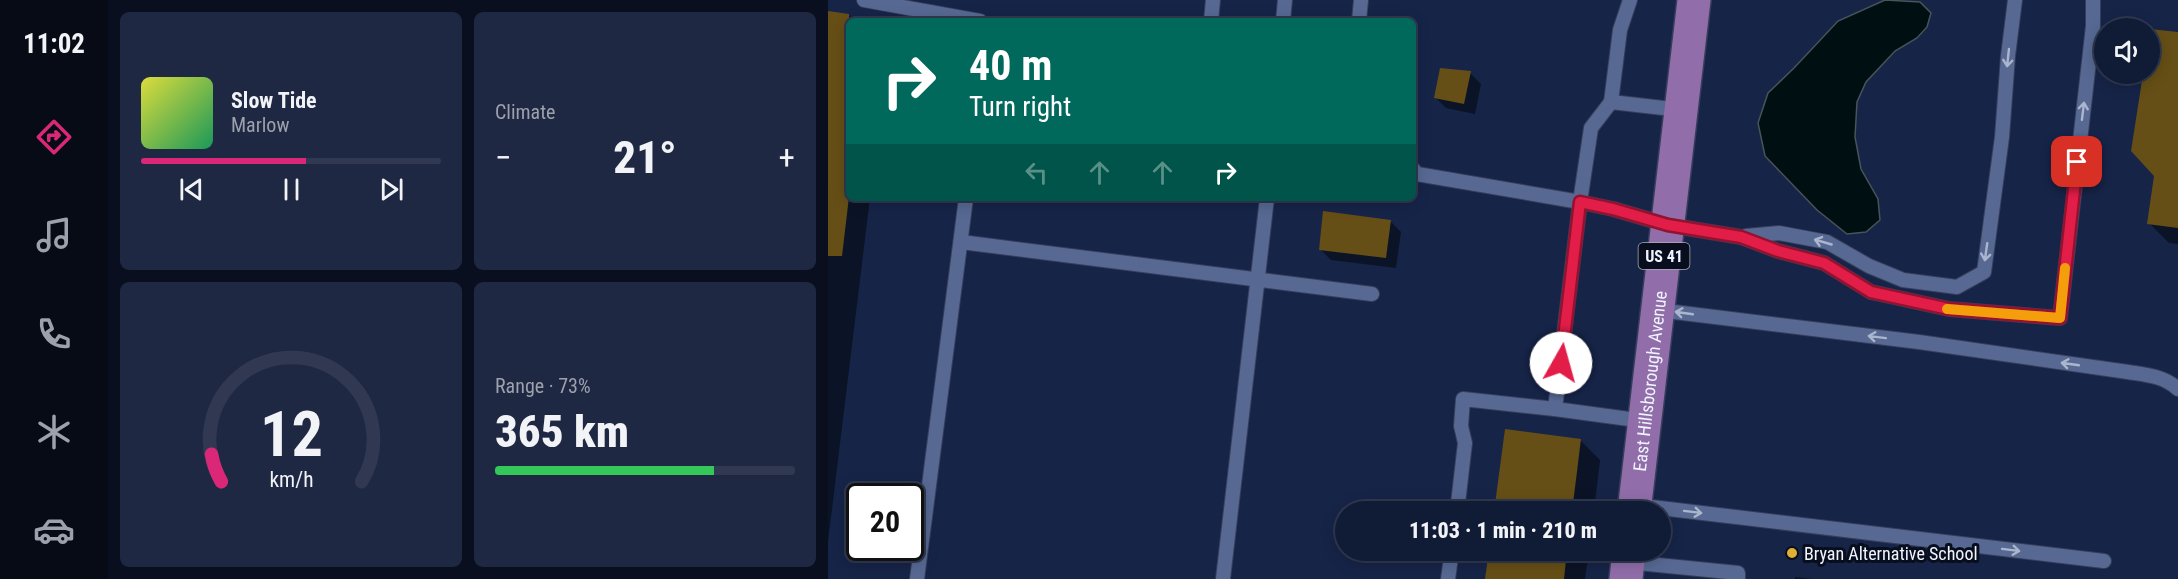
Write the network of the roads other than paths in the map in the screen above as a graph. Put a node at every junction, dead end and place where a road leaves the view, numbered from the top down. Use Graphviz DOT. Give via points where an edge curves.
graph roads {
  1 [pos="864,0"];
  2 [pos="1213,0"];
  3 [pos="1285,0"];
  4 [pos="1361,0"];
  5 [pos="1630,0"];
  6 [pos="1694,0"];
  7 [pos="2015,0"];
  8 [pos="2093,0"];
  9 [pos="963,18"];
  10 [pos="1211,18"];
  11 [pos="1283,18"];
  12 [pos="1359,18"];
  13 [pos="1611,102"];
  14 [pos="1681,110"];
  15 [pos="1416,174"];
  16 [pos="966,201"];
  17 [pos="1267,201"];
  18 [pos="1580,202"];
  19 [pos="1668,225"];
  20 [pos="1741,237"];
  21 [pos="961,242"];
  22 [pos="1256,280"];
  23 [pos="1372,294"];
  24 [pos="1658,310"];
  25 [pos="2178,389"];
  26 [pos="1555,409"];
  27 [pos="1644,421"];
  28 [pos="1458,501"];
  29 [pos="1635,501"];
  30 [pos="1671,512"];
  31 [pos="1450,561"];
  32 [pos="2104,561"];
  33 [pos="1628,564"];
  34 [pos="917,579"];
  35 [pos="1223,579"];
  36 [pos="1448,579"];
  37 [pos="1738,579"];
  1 -- 9 [label="lane"];
  2 -- 10 [label="lane"];
  3 -- 11 [label="lane"];
  4 -- 12 [label="lane"];
  5 -- 13 [label="lane" via="1620,30"];
  6 -- 14 [label="main road, East Hillsborough Avenue / US 41"];
  7 -- 20 [label="lane, one-way" via="1984,272 1958,287 1903,280 1827,242 1779,233"];
  20 -- 8 [label="lane, one-way" via="1824,263 1871,292 1949,309 2060,318"];
  13 -- 14 [label="lane"];
  13 -- 18 [label="lane" via="1591,128"];
  14 -- 19 [label="main road, East Hillsborough Avenue / US 41"];
  15 -- 18 [label="lane"];
  16 -- 21 [label="lane"];
  17 -- 22 [label="lane"];
  18 -- 19 [label="lane"];
  18 -- 26 [label="lane"];
  19 -- 20 [label="lane"];
  19 -- 24 [label="main road, East Hillsborough Avenue / US 41"];
  21 -- 22 [label="lane"];
  21 -- 34 [label="lane"];
  22 -- 23 [label="lane"];
  22 -- 35 [label="lane"];
  25 -- 24 [label="lane, one-way" via="2162,378 2128,372"];
  24 -- 27 [label="main road, East Hillsborough Avenue / US 41"];
  26 -- 27 [label="lane"];
  26 -- 28 [label="lane" via="1463,399 1461,426 1465,443"];
  27 -- 29 [label="main road, East Hillsborough Avenue / US 41"];
  30 -- 32 [label="lane, one-way"];
  31 -- 36 [label="lane"];
  33 -- 37 [label="lane" via="1738,573"];
}
